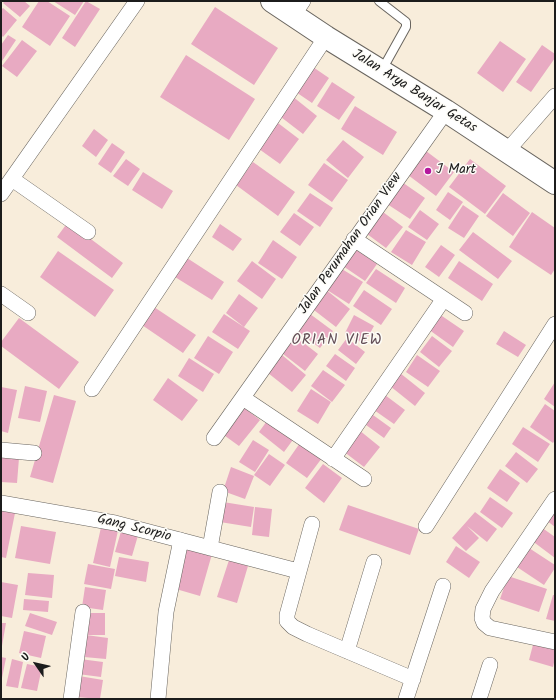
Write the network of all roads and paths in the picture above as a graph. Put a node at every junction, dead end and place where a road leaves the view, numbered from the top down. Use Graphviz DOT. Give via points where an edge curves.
graph roads {
  1 [pos="137,1"];
  2 [pos="272,1"];
  3 [pos="379,1"];
  4 [pos="299,8"];
  5 [pos="326,37"];
  6 [pos="382,71"];
  7 [pos="555,96"];
  8 [pos="446,111"];
  9 [pos="507,151"];
  10 [pos="12,179"];
  11 [pos="555,183"];
  12 [pos="1,194"];
  13 [pos="88,232"];
  14 [pos="354,239"];
  15 [pos="1,294"];
  16 [pos="443,300"];
  17 [pos="28,313"];
  18 [pos="465,313"];
  19 [pos="555,324"];
  20 [pos="92,389"];
  21 [pos="243,398"];
  22 [pos="214,438"];
  23 [pos="1,450"];
  24 [pos="34,453"];
  25 [pos="333,459"];
  26 [pos="364,479"];
  27 [pos="220,492"];
  28 [pos="555,499"];
  29 [pos="1,503"];
  30 [pos="312,524"];
  31 [pos="426,526"];
  32 [pos="181,540"];
  33 [pos="210,548"];
  34 [pos="374,562"];
  35 [pos="298,571"];
  36 [pos="443,586"];
  37 [pos="83,612"];
  38 [pos="555,642"];
  39 [pos="347,651"];
  40 [pos="490,665"];
  41 [pos="413,679"];
  42 [pos="71,699"];
  43 [pos="158,699"];
  44 [pos="406,699"];
  45 [pos="479,699"];
  1 -- 10 [label="street"];
  2 -- 4 [label="highway, Jalan Arya Banjar Getas"];
  3 -- 6 [label="lane" via="406,22 406,27"];
  4 -- 5 [label="highway, Jalan Arya Banjar Getas"];
  5 -- 6 [label="highway, Jalan Arya Banjar Getas"];
  5 -- 20 [label="street"];
  6 -- 8 [label="highway, Jalan Arya Banjar Getas"];
  7 -- 9 [label="street"];
  8 -- 9 [label="highway, Jalan Arya Banjar Getas"];
  8 -- 14 [label="street, Jalan Perumahan Orian View"];
  9 -- 11 [label="highway, Jalan Arya Banjar Getas"];
  10 -- 12 [label="street"];
  10 -- 13 [label="street"];
  14 -- 16 [label="street"];
  14 -- 21 [label="street, Jalan Perumahan Orian View"];
  15 -- 17 [label="street"];
  16 -- 18 [label="street"];
  16 -- 25 [label="street"];
  19 -- 31 [label="street"];
  21 -- 22 [label="street, Jalan Perumahan Orian View"];
  21 -- 25 [label="street"];
  23 -- 24 [label="street"];
  25 -- 26 [label="street"];
  27 -- 33 [label="street"];
  28 -- 38 [label="street" via="492,591 483,609 482,618 484,624 490,628"];
  29 -- 32 [label="street, Gang Scorpio" via="115,523"];
  30 -- 35 [label="street"];
  32 -- 33 [label="street, Gang Scorpio"];
  32 -- 43 [label="street" via="166,612"];
  33 -- 35 [label="street, Gang Scorpio"];
  34 -- 39 [label="street"];
  35 -- 39 [label="street" via="287,621 307,634"];
  36 -- 41 [label="street"];
  37 -- 42 [label="street"];
  39 -- 41 [label="street"];
  40 -- 45 [label="street"];
  41 -- 44 [label="street"];
}
